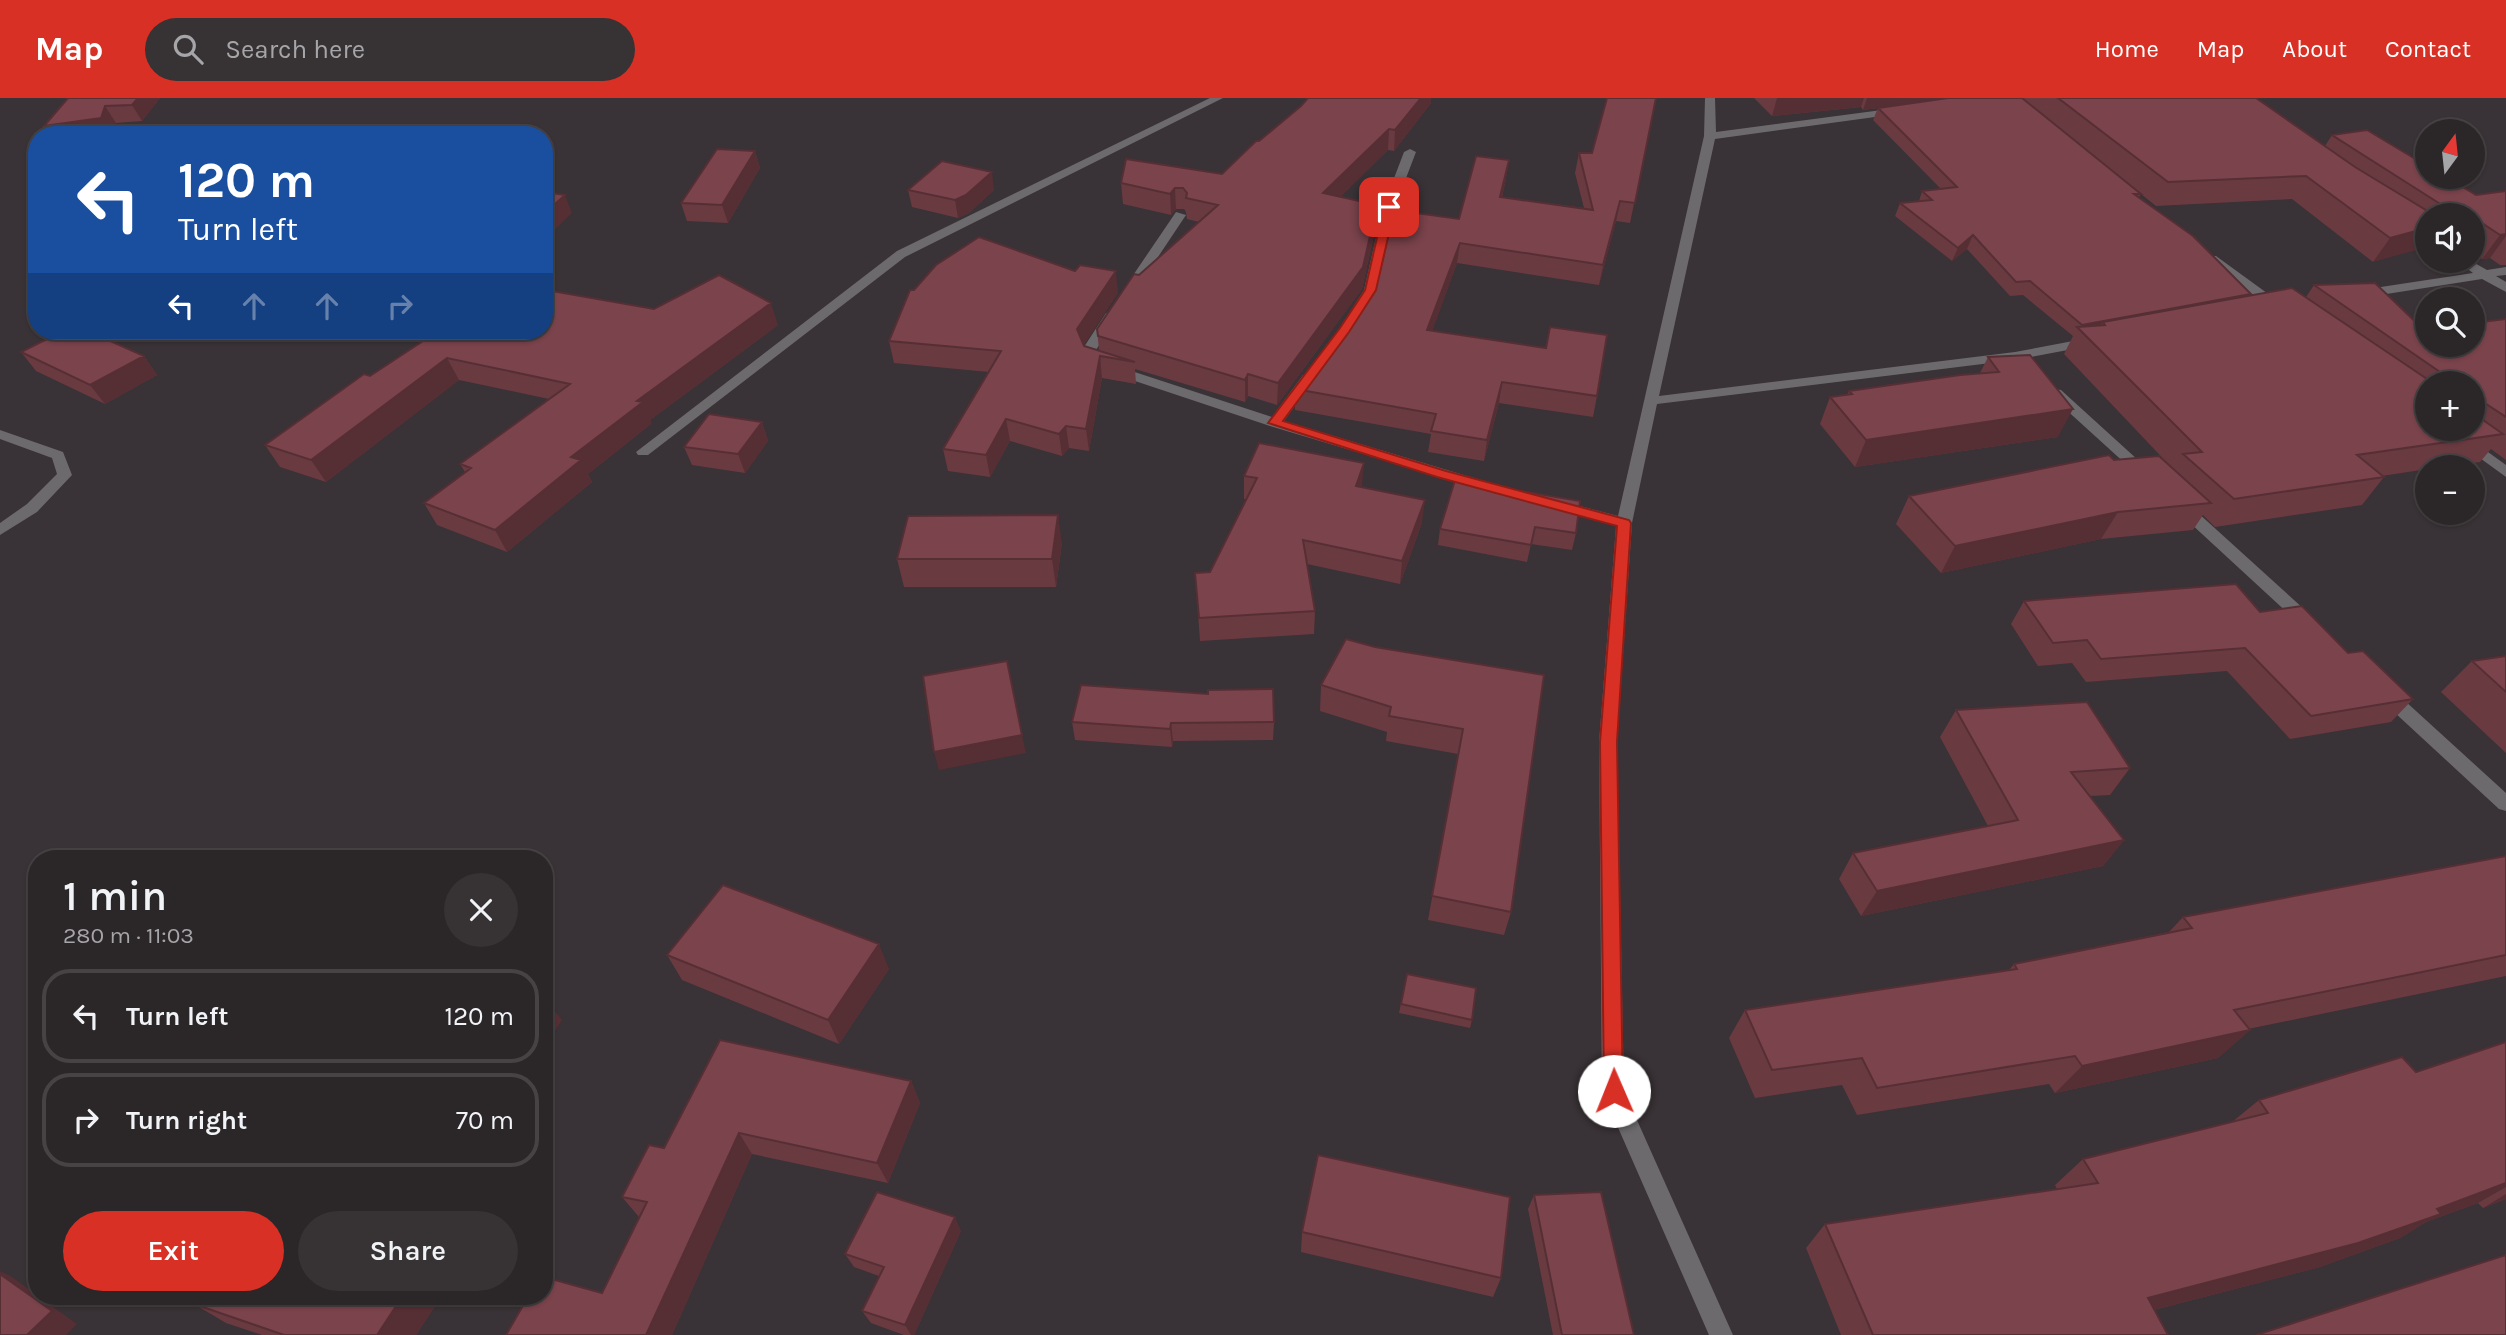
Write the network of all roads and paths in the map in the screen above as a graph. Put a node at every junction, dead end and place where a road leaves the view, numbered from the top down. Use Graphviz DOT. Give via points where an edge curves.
graph roads {
  1 [pos="1218,98"];
  2 [pos="1710,98"];
  3 [pos="1913,109"];
  4 [pos="1710,136"];
  5 [pos="1410,152"];
  6 [pos="1180,215"];
  7 [pos="2199,249"];
  8 [pos="2506,271"];
  9 [pos="2482,273"];
  10 [pos="2485,275"];
  11 [pos="2506,288"];
  12 [pos="2347,297"];
  13 [pos="2252,312"];
  14 [pos="1352,319"];
  15 [pos="2107,339"];
  16 [pos="2015,356"];
  17 [pos="1314,371"];
  18 [pos="1650,401"];
  19 [pos="1275,423"];
  20 [pos="0,434"];
  21 [pos="2463,441"];
  22 [pos="643,452"];
  23 [pos="2506,472"];
  24 [pos="1507,492"];
  25 [pos="1546,502"];
  26 [pos="1624,523"];
  27 [pos="0,530"];
  28 [pos="2319,632"];
  29 [pos="2378,686"];
  30 [pos="2506,804"];
  31 [pos="1721,1335"];
  1 -- 22 [label="street" via="901,254"];
  2 -- 4 [label="street"];
  3 -- 4 [label="street"];
  4 -- 18 [label="street"];
  5 -- 14 [label="street" via="1389,207 1370,290"];
  6 -- 19 [label="street" via="1089,350 1092,362"];
  7 -- 13 [label="street" via="2287,309"];
  8 -- 10 [label="street"];
  9 -- 10 [label="street"];
  10 -- 11 [label="street"];
  10 -- 12 [label="street"];
  15 -- 16 [label="street"];
  16 -- 18 [label="street"];
  16 -- 28 [label="street"];
  17 -- 19 [label="street"];
  18 -- 26 [label="street"];
  19 -- 24 [label="street"];
  20 -- 27 [label="street" via="58,455 65,475 32,508"];
  21 -- 23 [label="street"];
  25 -- 26 [label="street"];
  26 -- 31 [label="street" via="1608,742 1614,1091"];
  29 -- 30 [label="street"];
}
